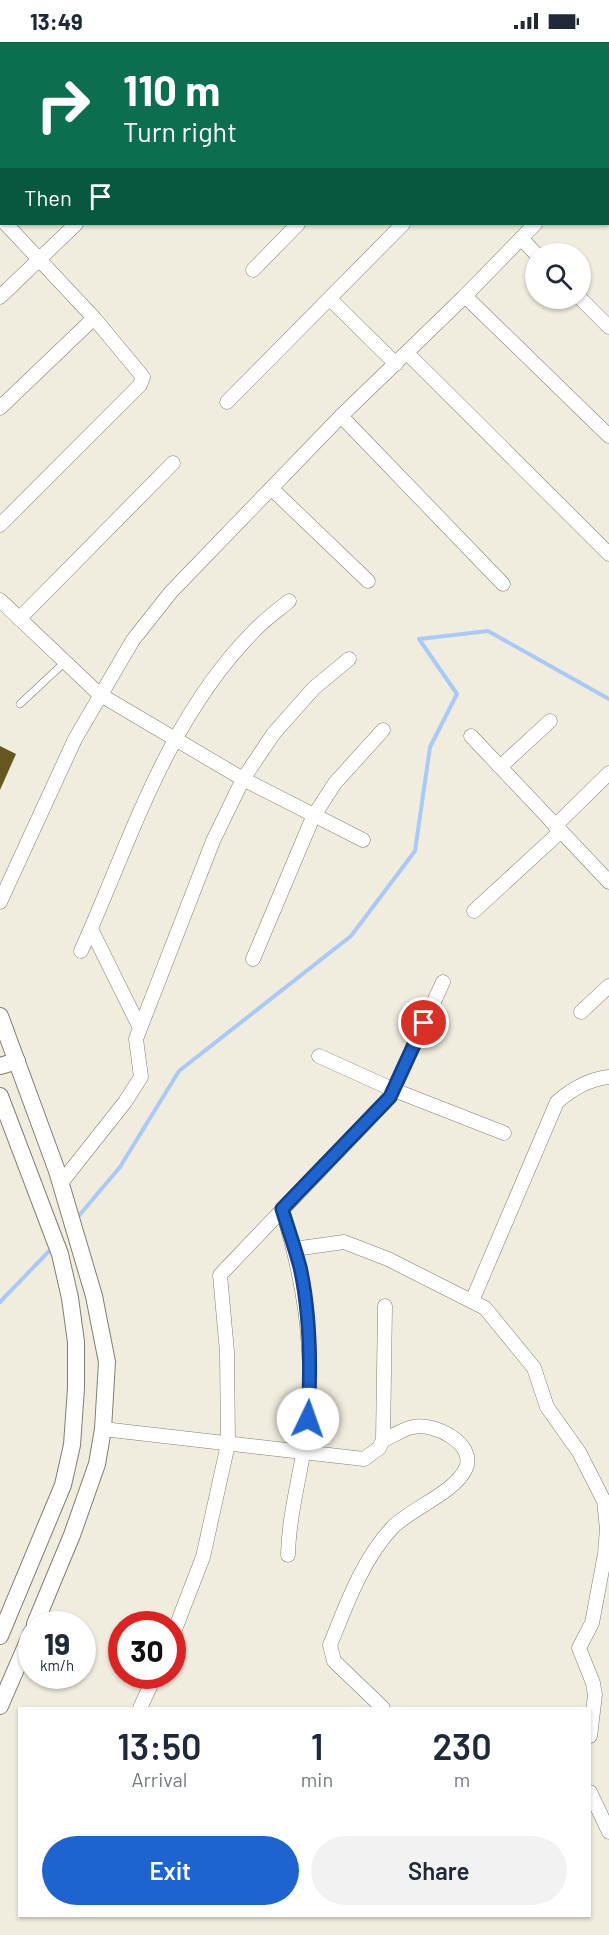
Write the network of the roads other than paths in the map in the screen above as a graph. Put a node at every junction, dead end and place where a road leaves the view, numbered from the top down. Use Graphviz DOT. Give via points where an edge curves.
graph roads {
  1 [pos="7,225"];
  2 [pos="75,225"];
  3 [pos="297,225"];
  4 [pos="402,225"];
  5 [pos="534,225"];
  6 [pos="521,238"];
  7 [pos="526,243"];
  8 [pos="40,259"];
  9 [pos="253,270"];
  10 [pos="465,296"];
  11 [pos="0,297"];
  12 [pos="330,299"];
  13 [pos="591,309"];
  14 [pos="94,318"];
  15 [pos="609,327"];
  16 [pos="407,353"];
  17 [pos="396,364"];
  18 [pos="227,402"];
  19 [pos="0,408"];
  20 [pos="341,416"];
  21 [pos="609,436"];
  22 [pos="174,463"];
  23 [pos="273,490"];
  24 [pos="0,525"];
  25 [pos="609,554"];
  26 [pos="368,581"];
  27 [pos="502,584"];
  28 [pos="0,600"];
  29 [pos="289,601"];
  30 [pos="19,619"];
  31 [pos="350,658"];
  32 [pos="65,662"];
  33 [pos="99,694"];
  34 [pos="20,704"];
  35 [pos="550,722"];
  36 [pos="383,730"];
  37 [pos="471,736"];
  38 [pos="175,737"];
  39 [pos="500,767"];
  40 [pos="609,773"];
  41 [pos="243,779"];
  42 [pos="313,817"];
  43 [pos="558,828"];
  44 [pos="363,840"];
  45 [pos="609,882"];
  46 [pos="0,902"];
  47 [pos="474,911"];
  48 [pos="91,929"];
  49 [pos="81,951"];
  50 [pos="253,959"];
  51 [pos="443,982"];
  52 [pos="609,986"];
  53 [pos="581,1012"];
  54 [pos="0,1016"];
  55 [pos="140,1028"];
  56 [pos="319,1056"];
  57 [pos="17,1061"];
  58 [pos="0,1066"];
  59 [pos="609,1077"];
  60 [pos="394,1090"];
  61 [pos="0,1096"];
  62 [pos="504,1133"];
  63 [pos="63,1190"];
  64 [pos="282,1209"];
  65 [pos="294,1249"];
  66 [pos="472,1301"];
  67 [pos="385,1306"];
  68 [pos="103,1429"];
  69 [pos="383,1440"];
  70 [pos="228,1444"];
  71 [pos="302,1452"];
  72 [pos="288,1554"];
  73 [pos="40,1611"];
  74 [pos="182,1611"];
  75 [pos="0,1636"];
  76 [pos="18,1664"];
  77 [pos="149,1689"];
  78 [pos="0,1706"];
  79 [pos="140,1707"];
  80 [pos="382,1707"];
  81 [pos="591,1728"];
  82 [pos="591,1794"];
  83 [pos="609,1832"];
  1 -- 8 [label="street"];
  2 -- 8 [label="street"];
  3 -- 9 [label="street"];
  4 -- 12 [label="street"];
  5 -- 6 [label="street"];
  6 -- 7 [label="street"];
  6 -- 10 [label="street"];
  8 -- 11 [label="street"];
  8 -- 14 [label="street"];
  10 -- 16 [label="street"];
  10 -- 21 [label="street"];
  12 -- 17 [label="street"];
  12 -- 18 [label="street"];
  13 -- 15 [label="street"];
  14 -- 19 [label="street"];
  14 -- 24 [label="street" via="139,369 143,377 140,385"];
  16 -- 17 [label="street"];
  16 -- 25 [label="street"];
  17 -- 20 [label="street"];
  20 -- 23 [label="street"];
  20 -- 27 [label="street"];
  22 -- 30 [label="street"];
  23 -- 26 [label="street"];
  23 -- 33 [label="street" via="171,592 133,640"];
  28 -- 30 [label="street"];
  29 -- 38 [label="street" via="254,631 217,674"];
  30 -- 32 [label="street"];
  31 -- 41 [label="street" via="300,703"];
  32 -- 33 [label="street"];
  32 -- 34 [label="lane"];
  33 -- 38 [label="street"];
  33 -- 46 [label="street"];
  35 -- 39 [label="street"];
  36 -- 42 [label="street" via="335,783"];
  37 -- 39 [label="street"];
  38 -- 41 [label="street"];
  38 -- 48 [label="street" via="147,793"];
  39 -- 43 [label="street"];
  40 -- 43 [label="street"];
  41 -- 42 [label="street"];
  41 -- 55 [label="street" via="213,841"];
  42 -- 44 [label="street"];
  42 -- 50 [label="street"];
  43 -- 45 [label="street"];
  43 -- 47 [label="street"];
  48 -- 49 [label="street"];
  48 -- 55 [label="street"];
  51 -- 60 [label="street"];
  52 -- 53 [label="street"];
  54 -- 57 [label="street"];
  55 -- 63 [label="street" via="136,1040 141,1077"];
  56 -- 60 [label="street"];
  57 -- 58 [label="street"];
  57 -- 63 [label="street"];
  59 -- 66 [label="street" via="571,1089 557,1102"];
  60 -- 62 [label="street"];
  60 -- 64 [label="street"];
  61 -- 75 [label="street" via="59,1252 76,1342 72,1445 63,1485"];
  63 -- 68 [label="street" via="94,1296 107,1362"];
  64 -- 65 [label="street"];
  64 -- 70 [label="street" via="220,1275 227,1352"];
  65 -- 66 [label="street" via="344,1242"];
  65 -- 71 [label="street" via="300,1268 311,1366"];
  66 -- 81 [label="street" via="485,1308 534,1368 547,1407 579,1452 604,1501 605,1554 592,1623 579,1648 595,1695"];
  67 -- 69 [label="street"];
  68 -- 70 [label="street"];
  68 -- 73 [label="street" via="97,1464"];
  69 -- 71 [label="street" via="364,1459"];
  69 -- 80 [label="street" via="414,1426 430,1427 450,1435 468,1459 456,1482 394,1526 375,1548 330,1645 334,1661"];
  70 -- 71 [label="street"];
  70 -- 74 [label="street" via="202,1557"];
  71 -- 72 [label="street"];
  76 -- 78 [label="street"];
  77 -- 79 [label="street"];
  82 -- 83 [label="street"];
}
